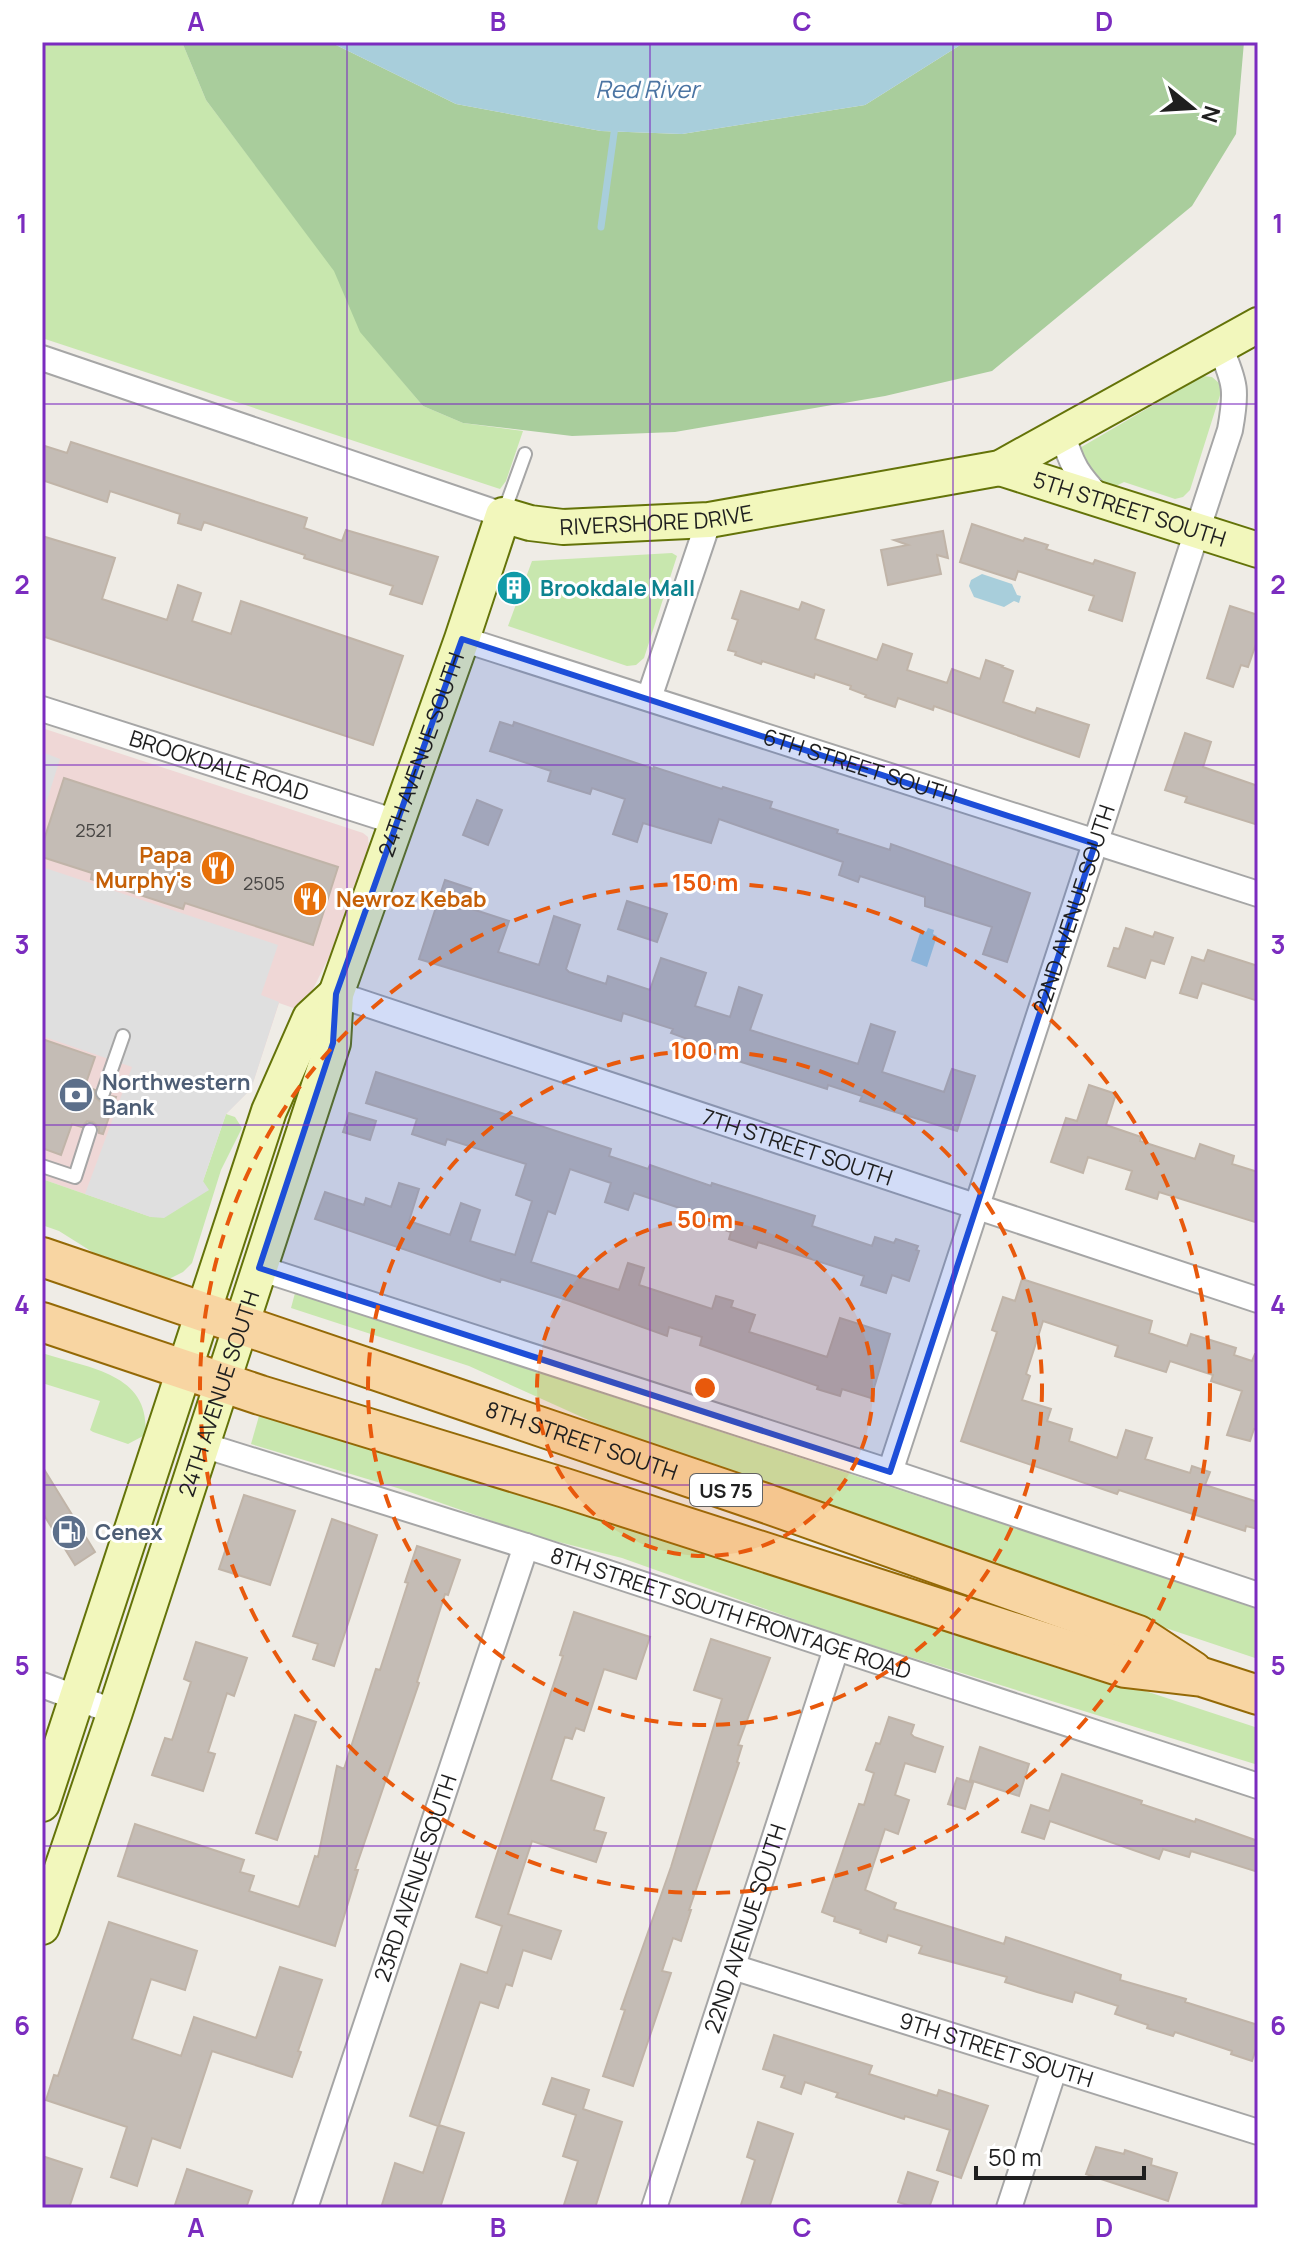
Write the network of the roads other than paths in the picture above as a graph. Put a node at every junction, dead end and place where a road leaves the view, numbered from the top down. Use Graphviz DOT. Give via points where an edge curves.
graph roads {
  1 [pos="1258,325"];
  2 [pos="1220,347"];
  3 [pos="42,358"];
  4 [pos="1063,433"];
  5 [pos="525,454"];
  6 [pos="1000,468"];
  7 [pos="1102,500"];
  8 [pos="503,515"];
  9 [pos="709,520"];
  10 [pos="1197,530"];
  11 [pos="1258,550"];
  12 [pos="462,639"];
  13 [pos="649,698"];
  14 [pos="42,709"];
  15 [pos="396,822"];
  16 [pos="1095,844"];
  17 [pos="1258,894"];
  18 [pos="336,994"];
  19 [pos="123,1036"];
  20 [pos="103,1093"];
  21 [pos="90,1130"];
  22 [pos="42,1166"];
  23 [pos="976,1208"];
  24 [pos="42,1257"];
  25 [pos="259,1268"];
  26 [pos="1258,1300"];
  27 [pos="202,1313"];
  28 [pos="42,1322"];
  29 [pos="240,1325"];
  30 [pos="184,1368"];
  31 [pos="222,1382"];
  32 [pos="203,1445"];
  33 [pos="890,1472"];
  34 [pos="526,1546"];
  35 [pos="1258,1595"];
  36 [pos="836,1649"];
  37 [pos="1202,1677"];
  38 [pos="42,1685"];
  39 [pos="1258,1695"];
  40 [pos="76,1698"];
  41 [pos="115,1712"];
  42 [pos="1258,1786"];
  43 [pos="42,1804"];
  44 [pos="50,1877"];
  45 [pos="42,1927"];
  46 [pos="733,1967"];
  47 [pos="1054,2070"];
  48 [pos="1258,2132"];
  49 [pos="305,2208"];
  50 [pos="654,2208"];
  51 [pos="1009,2208"];
  1 -- 2 [label="street, RIVERSHORE DRIVE"];
  2 -- 4 [label="street, RIVERSHORE DRIVE"];
  2 -- 10 [label="street, 22ND AVENUE SOUTH" via="1236,397"];
  3 -- 8 [label="street, RIVERSHORE DRIVE"];
  4 -- 6 [label="street, RIVERSHORE DRIVE"];
  4 -- 7 [label="street" via="1080,479"];
  5 -- 8 [label="lane"];
  6 -- 7 [label="street, 5TH STREET SOUTH"];
  6 -- 9 [label="street, RIVERSHORE DRIVE"];
  7 -- 10 [label="street, 5TH STREET SOUTH"];
  8 -- 9 [label="street, RIVERSHORE DRIVE" via="563,527"];
  8 -- 12 [label="street, 24TH AVENUE SOUTH"];
  9 -- 13 [label="street"];
  10 -- 11 [label="street, 5TH STREET SOUTH"];
  10 -- 16 [label="street, 22ND AVENUE SOUTH"];
  12 -- 13 [label="street, 6TH STREET SOUTH"];
  12 -- 15 [label="street, 24TH AVENUE SOUTH"];
  13 -- 16 [label="street, 6TH STREET SOUTH"];
  14 -- 15 [label="street, BROOKDALE ROAD"];
  15 -- 18 [label="street, 24TH AVENUE SOUTH"];
  16 -- 17 [label="street, 6TH STREET SOUTH"];
  16 -- 23 [label="street, 22ND AVENUE SOUTH"];
  18 -- 23 [label="street, 7TH STREET SOUTH"];
  18 -- 25 [label="street, 24TH AVENUE SOUTH" via="333,1043"];
  18 -- 27 [label="street, 24TH AVENUE SOUTH" via="310,1018 269,1111"];
  19 -- 20 [label="lane"];
  21 -- 22 [label="lane" via="75,1177"];
  23 -- 26 [label="street, 7TH STREET SOUTH"];
  23 -- 33 [label="street, 22ND AVENUE SOUTH"];
  24 -- 27 [label="main road, 8TH STREET SOUTH / US 75"];
  25 -- 29 [label="street, 24TH AVENUE SOUTH"];
  25 -- 33 [label="street"];
  27 -- 29 [label="main road, 8TH STREET SOUTH / US 75"];
  27 -- 30 [label="street, 24TH AVENUE SOUTH"];
  28 -- 30 [label="main road, 8TH STREET SOUTH / US 75"];
  29 -- 31 [label="street, 24TH AVENUE SOUTH"];
  29 -- 37 [label="main road, 8TH STREET SOUTH / US 75" via="1138,1635"];
  30 -- 31 [label="main road, 8TH STREET SOUTH / US 75"];
  30 -- 40 [label="street, 24TH AVENUE SOUTH"];
  31 -- 32 [label="street, 24TH AVENUE SOUTH"];
  31 -- 37 [label="main road, 8TH STREET SOUTH / US 75" via="1125,1668"];
  32 -- 34 [label="street, 8TH STREET SOUTH FRONTAGE ROAD"];
  32 -- 41 [label="street, 24TH AVENUE SOUTH"];
  33 -- 35 [label="street"];
  34 -- 36 [label="street, 8TH STREET SOUTH FRONTAGE ROAD"];
  34 -- 49 [label="street, 23RD AVENUE SOUTH"];
  36 -- 42 [label="street, 8TH STREET SOUTH FRONTAGE ROAD"];
  36 -- 46 [label="street, 22ND AVENUE SOUTH"];
  37 -- 39 [label="main road, 8TH STREET SOUTH / US 75"];
  38 -- 40 [label="street"];
  40 -- 41 [label="street"];
  40 -- 43 [label="street, 24TH AVENUE SOUTH"];
  41 -- 44 [label="street, 24TH AVENUE SOUTH"];
  44 -- 45 [label="street, 24TH AVENUE SOUTH"];
  46 -- 47 [label="street, 9TH STREET SOUTH"];
  46 -- 50 [label="street, 22ND AVENUE SOUTH"];
  47 -- 48 [label="street, 9TH STREET SOUTH"];
  47 -- 51 [label="street"];
}
